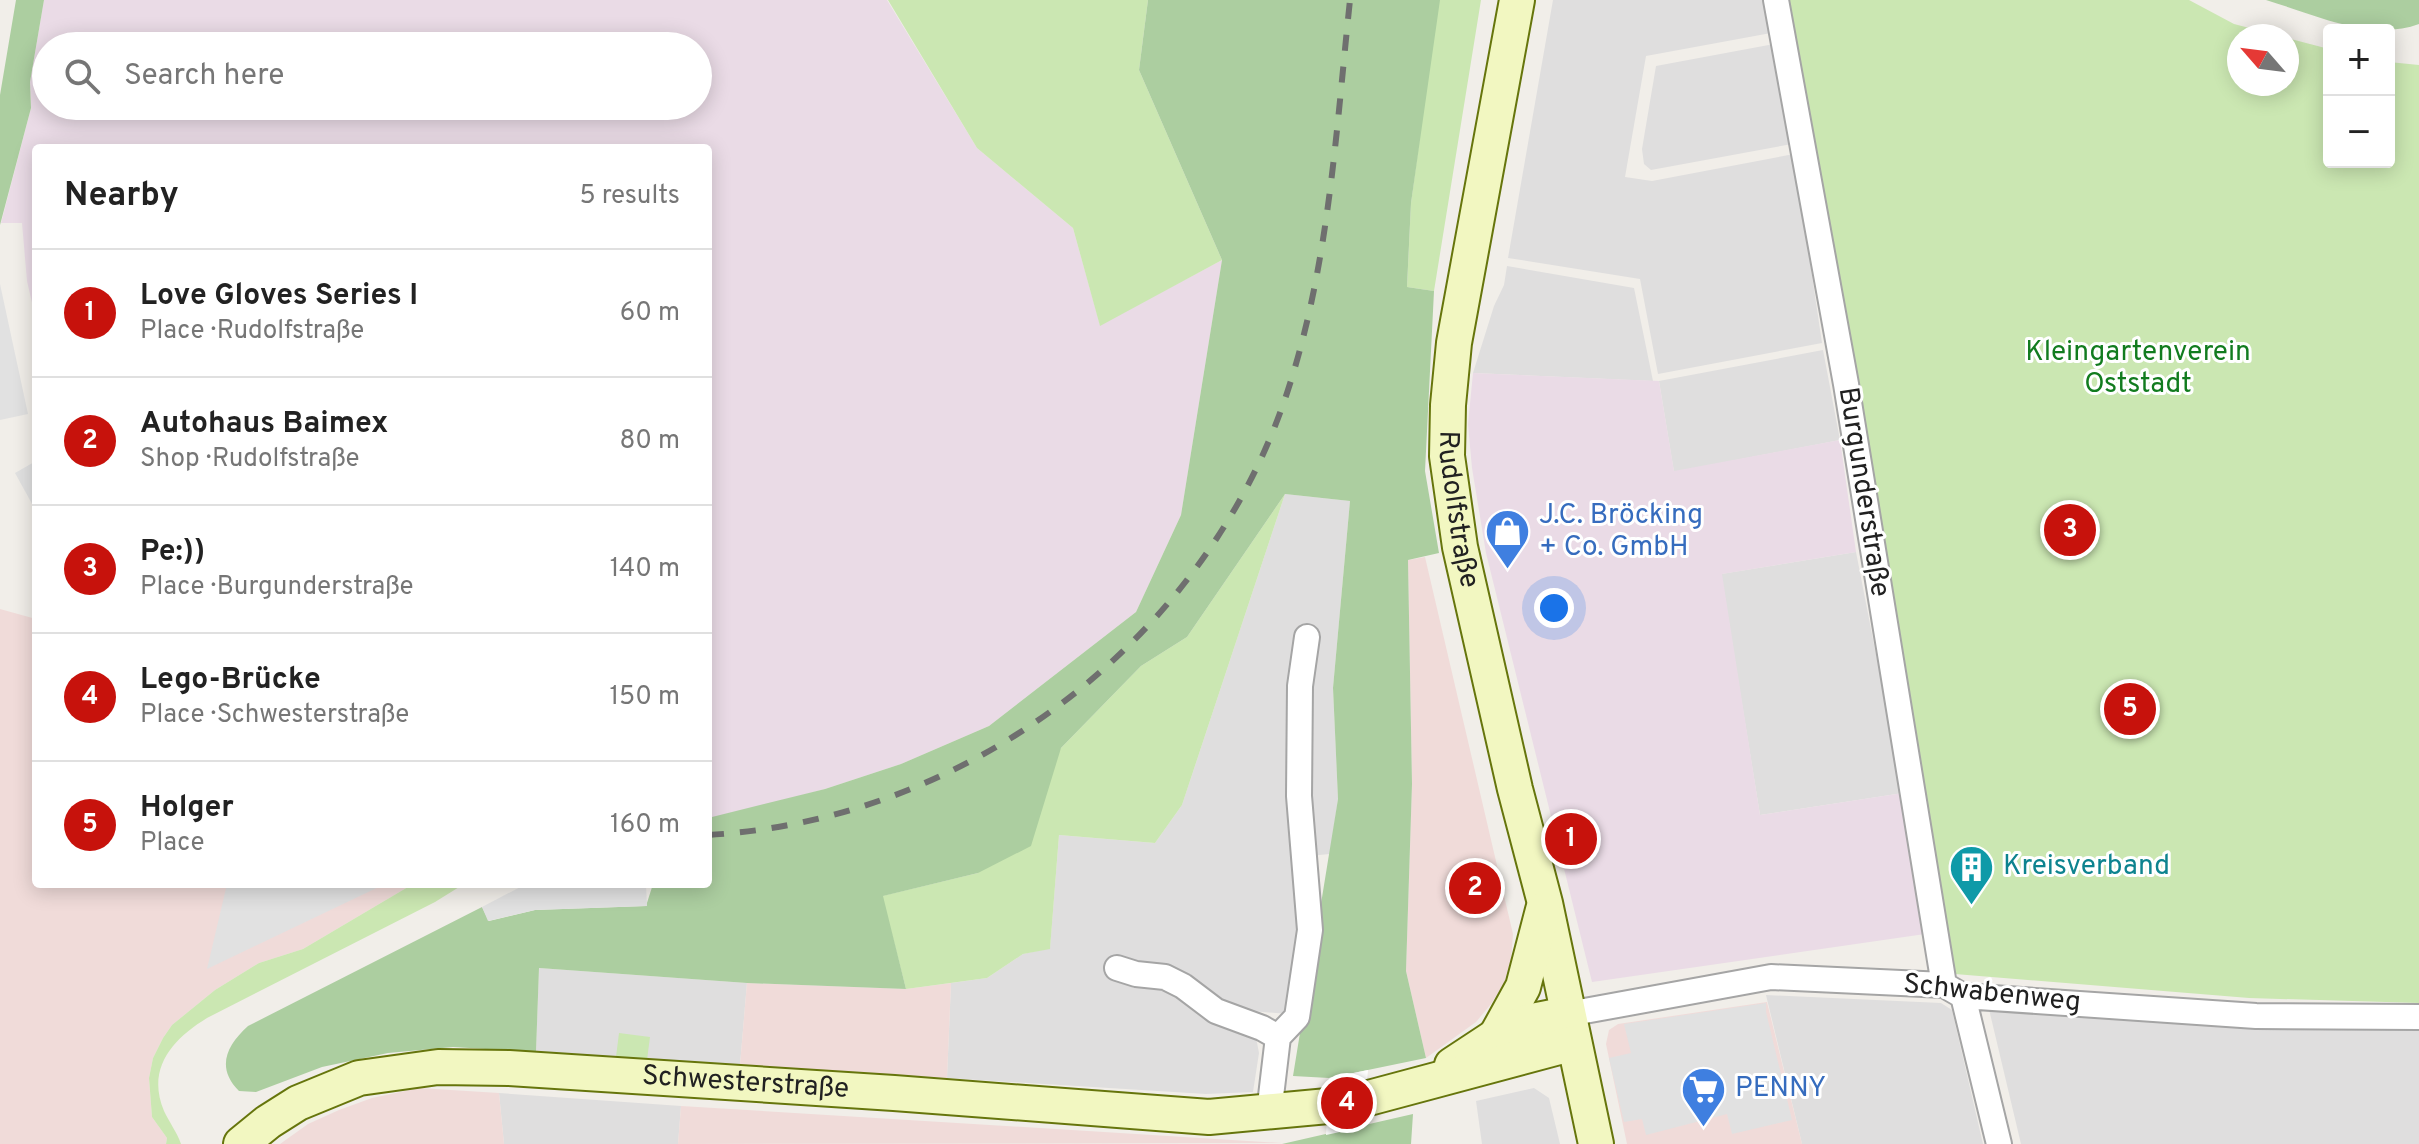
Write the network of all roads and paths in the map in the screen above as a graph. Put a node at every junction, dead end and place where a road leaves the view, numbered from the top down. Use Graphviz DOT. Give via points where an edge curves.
graph roads {
  1 [pos="1517,0"];
  2 [pos="1776,0"];
  3 [pos="1307,637"];
  4 [pos="1545,903"];
  5 [pos="1117,968"];
  6 [pos="1954,990"];
  7 [pos="2419,1017"];
  8 [pos="1571,1029"];
  9 [pos="1496,1036"];
  10 [pos="1278,1037"];
  11 [pos="1429,1080"];
  12 [pos="1269,1113"];
  13 [pos="241,1144"];
  14 [pos="1596,1144"];
  15 [pos="1999,1144"];
  1 -- 4 [label="street, Rudolfstraße" via="1454,343 1447,456 1460,547"];
  2 -- 6 [label="street, Burgunderstraße"];
  3 -- 10 [label="street" via="1300,686 1299,796 1310,930 1297,1017"];
  4 -- 8 [label="street, Rudolfstraße"];
  4 -- 9 [label="street" via="1523,987"];
  5 -- 10 [label="street" via="1165,977 1216,1011"];
  6 -- 7 [label="street, Schwabenweg" via="2256,1016"];
  6 -- 8 [label="street, Schwabenweg" via="1771,977"];
  6 -- 15 [label="street, Burgunderstraße"];
  8 -- 9 [label="street, Schwesterstraße" via="1527,1022"];
  8 -- 11 [label="street, Schwesterstraße"];
  8 -- 14 [label="street, Rudolfstraße"];
  9 -- 11 [label="street, Schwesterstraße"];
  10 -- 12 [label="street"];
  11 -- 12 [label="street, Schwesterstraße" via="1340,1104"];
  12 -- 13 [label="street, Schwesterstraße" via="1209,1117 438,1067 359,1078 298,1103"];
}
